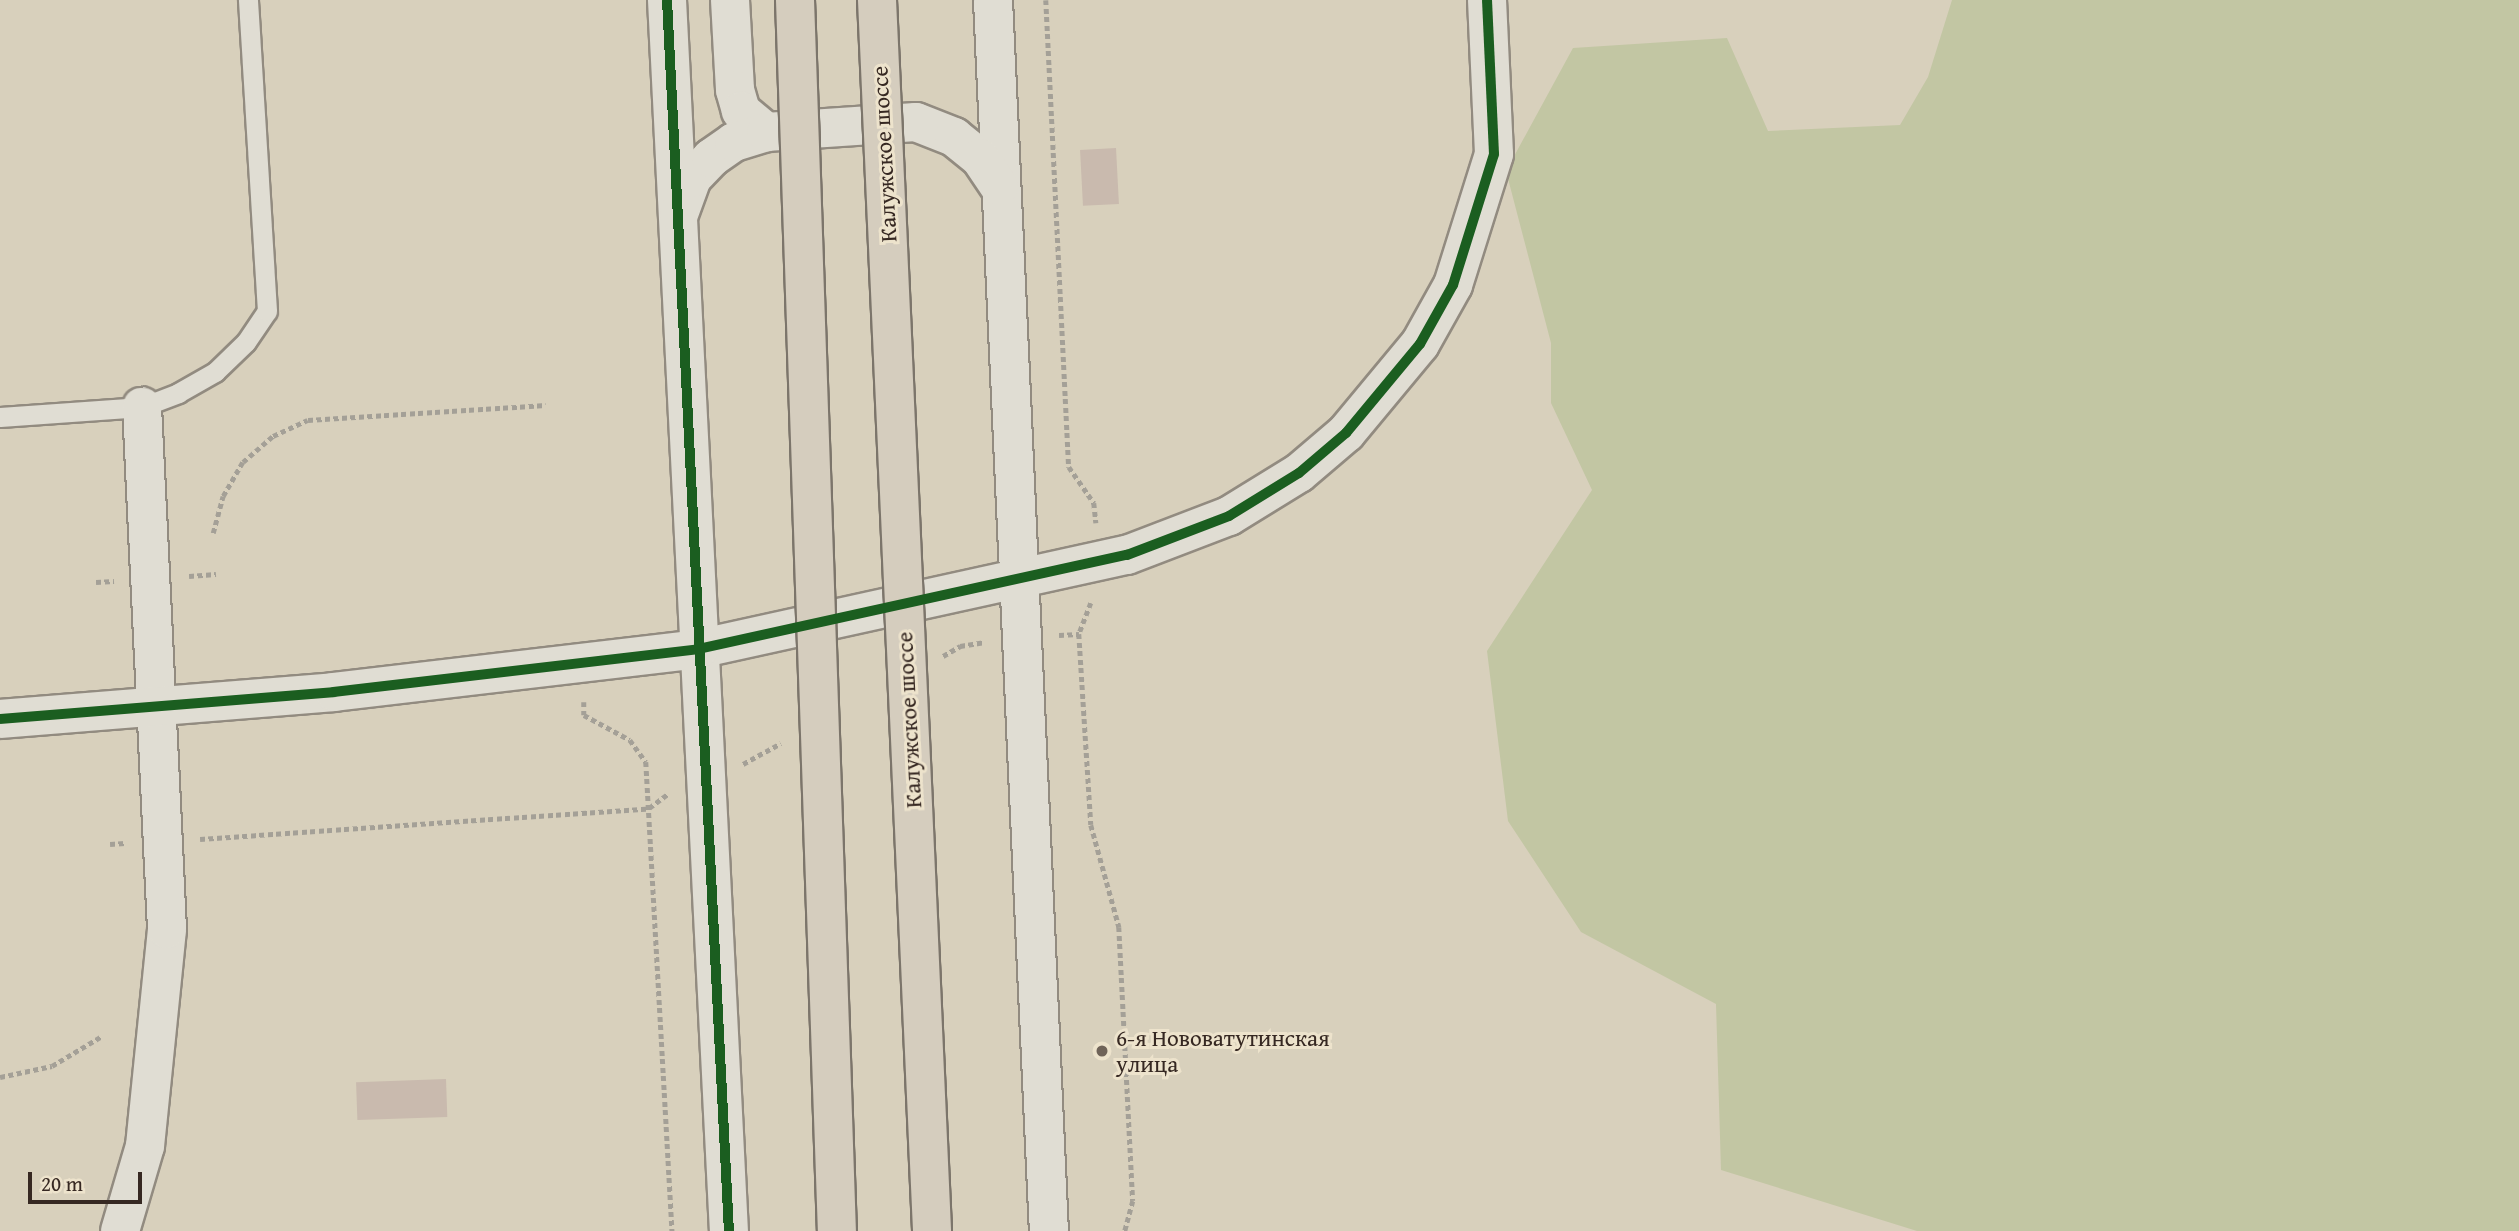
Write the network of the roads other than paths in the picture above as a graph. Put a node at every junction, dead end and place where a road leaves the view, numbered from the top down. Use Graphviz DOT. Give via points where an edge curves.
graph roads {
  1 [pos="248,0"];
  2 [pos="667,0"];
  3 [pos="730,0"];
  4 [pos="795,0"];
  5 [pos="877,0"];
  6 [pos="993,0"];
  7 [pos="1487,0"];
  8 [pos="766,132"];
  9 [pos="999,186"];
  10 [pos="678,216"];
  11 [pos="142,407"];
  12 [pos="0,416"];
  13 [pos="1020,579"];
  14 [pos="698,649"];
  15 [pos="155,707"];
  16 [pos="0,719"];
  17 [pos="715,1001"];
  18 [pos="120,1231"];
  19 [pos="729,1231"];
  20 [pos="744,1231"];
  21 [pos="837,1231"];
  22 [pos="932,1231"];
  23 [pos="1049,1231"];
  1 -- 11 [label="lane" via="267,310 246,342 215,372"];
  2 -- 10 [label="street"];
  3 -- 8 [label="street" via="735,90 741,111"];
  4 -- 21 [label="highway, bridge"];
  5 -- 22 [label="highway, Калужское шоссе, bridge"];
  6 -- 9 [label="street"];
  7 -- 13 [label="street" via="1494,154 1453,285 1420,344 1346,433 1299,473 1229,516 1112,558"];
  8 -- 9 [label="street" via="916,122 954,137 980,158"];
  8 -- 10 [label="street" via="734,142 711,159 692,178"];
  9 -- 13 [label="street"];
  10 -- 14 [label="street"];
  11 -- 12 [label="lane"];
  11 -- 15 [label="street"];
  13 -- 14 [label="street"];
  13 -- 23 [label="street"];
  14 -- 15 [label="street" via="334,692"];
  14 -- 17 [label="street"];
  15 -- 16 [label="street"];
  15 -- 18 [label="street" via="165,967 145,1146"];
  17 -- 19 [label="street"];
  17 -- 20 [label="street"];
}
